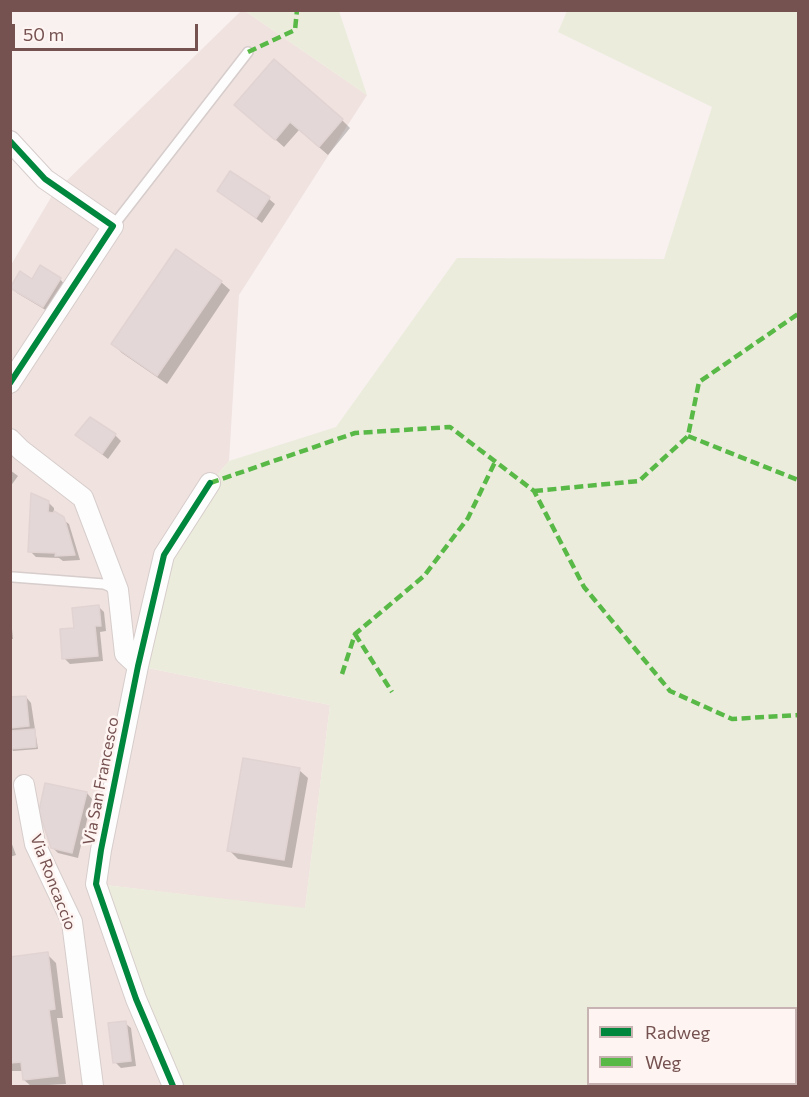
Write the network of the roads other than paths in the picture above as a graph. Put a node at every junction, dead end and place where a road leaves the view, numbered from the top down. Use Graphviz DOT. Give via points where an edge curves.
graph roads {
  1 [pos="248,52"];
  2 [pos="10,141"];
  3 [pos="113,226"];
  4 [pos="10,383"];
  5 [pos="10,439"];
  6 [pos="210,483"];
  7 [pos="13,577"];
  8 [pos="118,590"];
  9 [pos="138,666"];
  10 [pos="24,784"];
  11 [pos="93,1086"];
  12 [pos="173,1086"];
  1 -- 3 [label="lane"];
  2 -- 3 [label="street" via="45,179"];
  3 -- 4 [label="street"];
  5 -- 8 [label="street" via="83,498"];
  6 -- 9 [label="street, Via San Francesco" via="164,555"];
  7 -- 8 [label="lane" via="104,584"];
  8 -- 9 [label="street" via="125,654"];
  9 -- 12 [label="street, Via San Francesco" via="96,884 136,999"];
  10 -- 11 [label="street, Via Roncaccio" via="35,844 72,922"];
}
